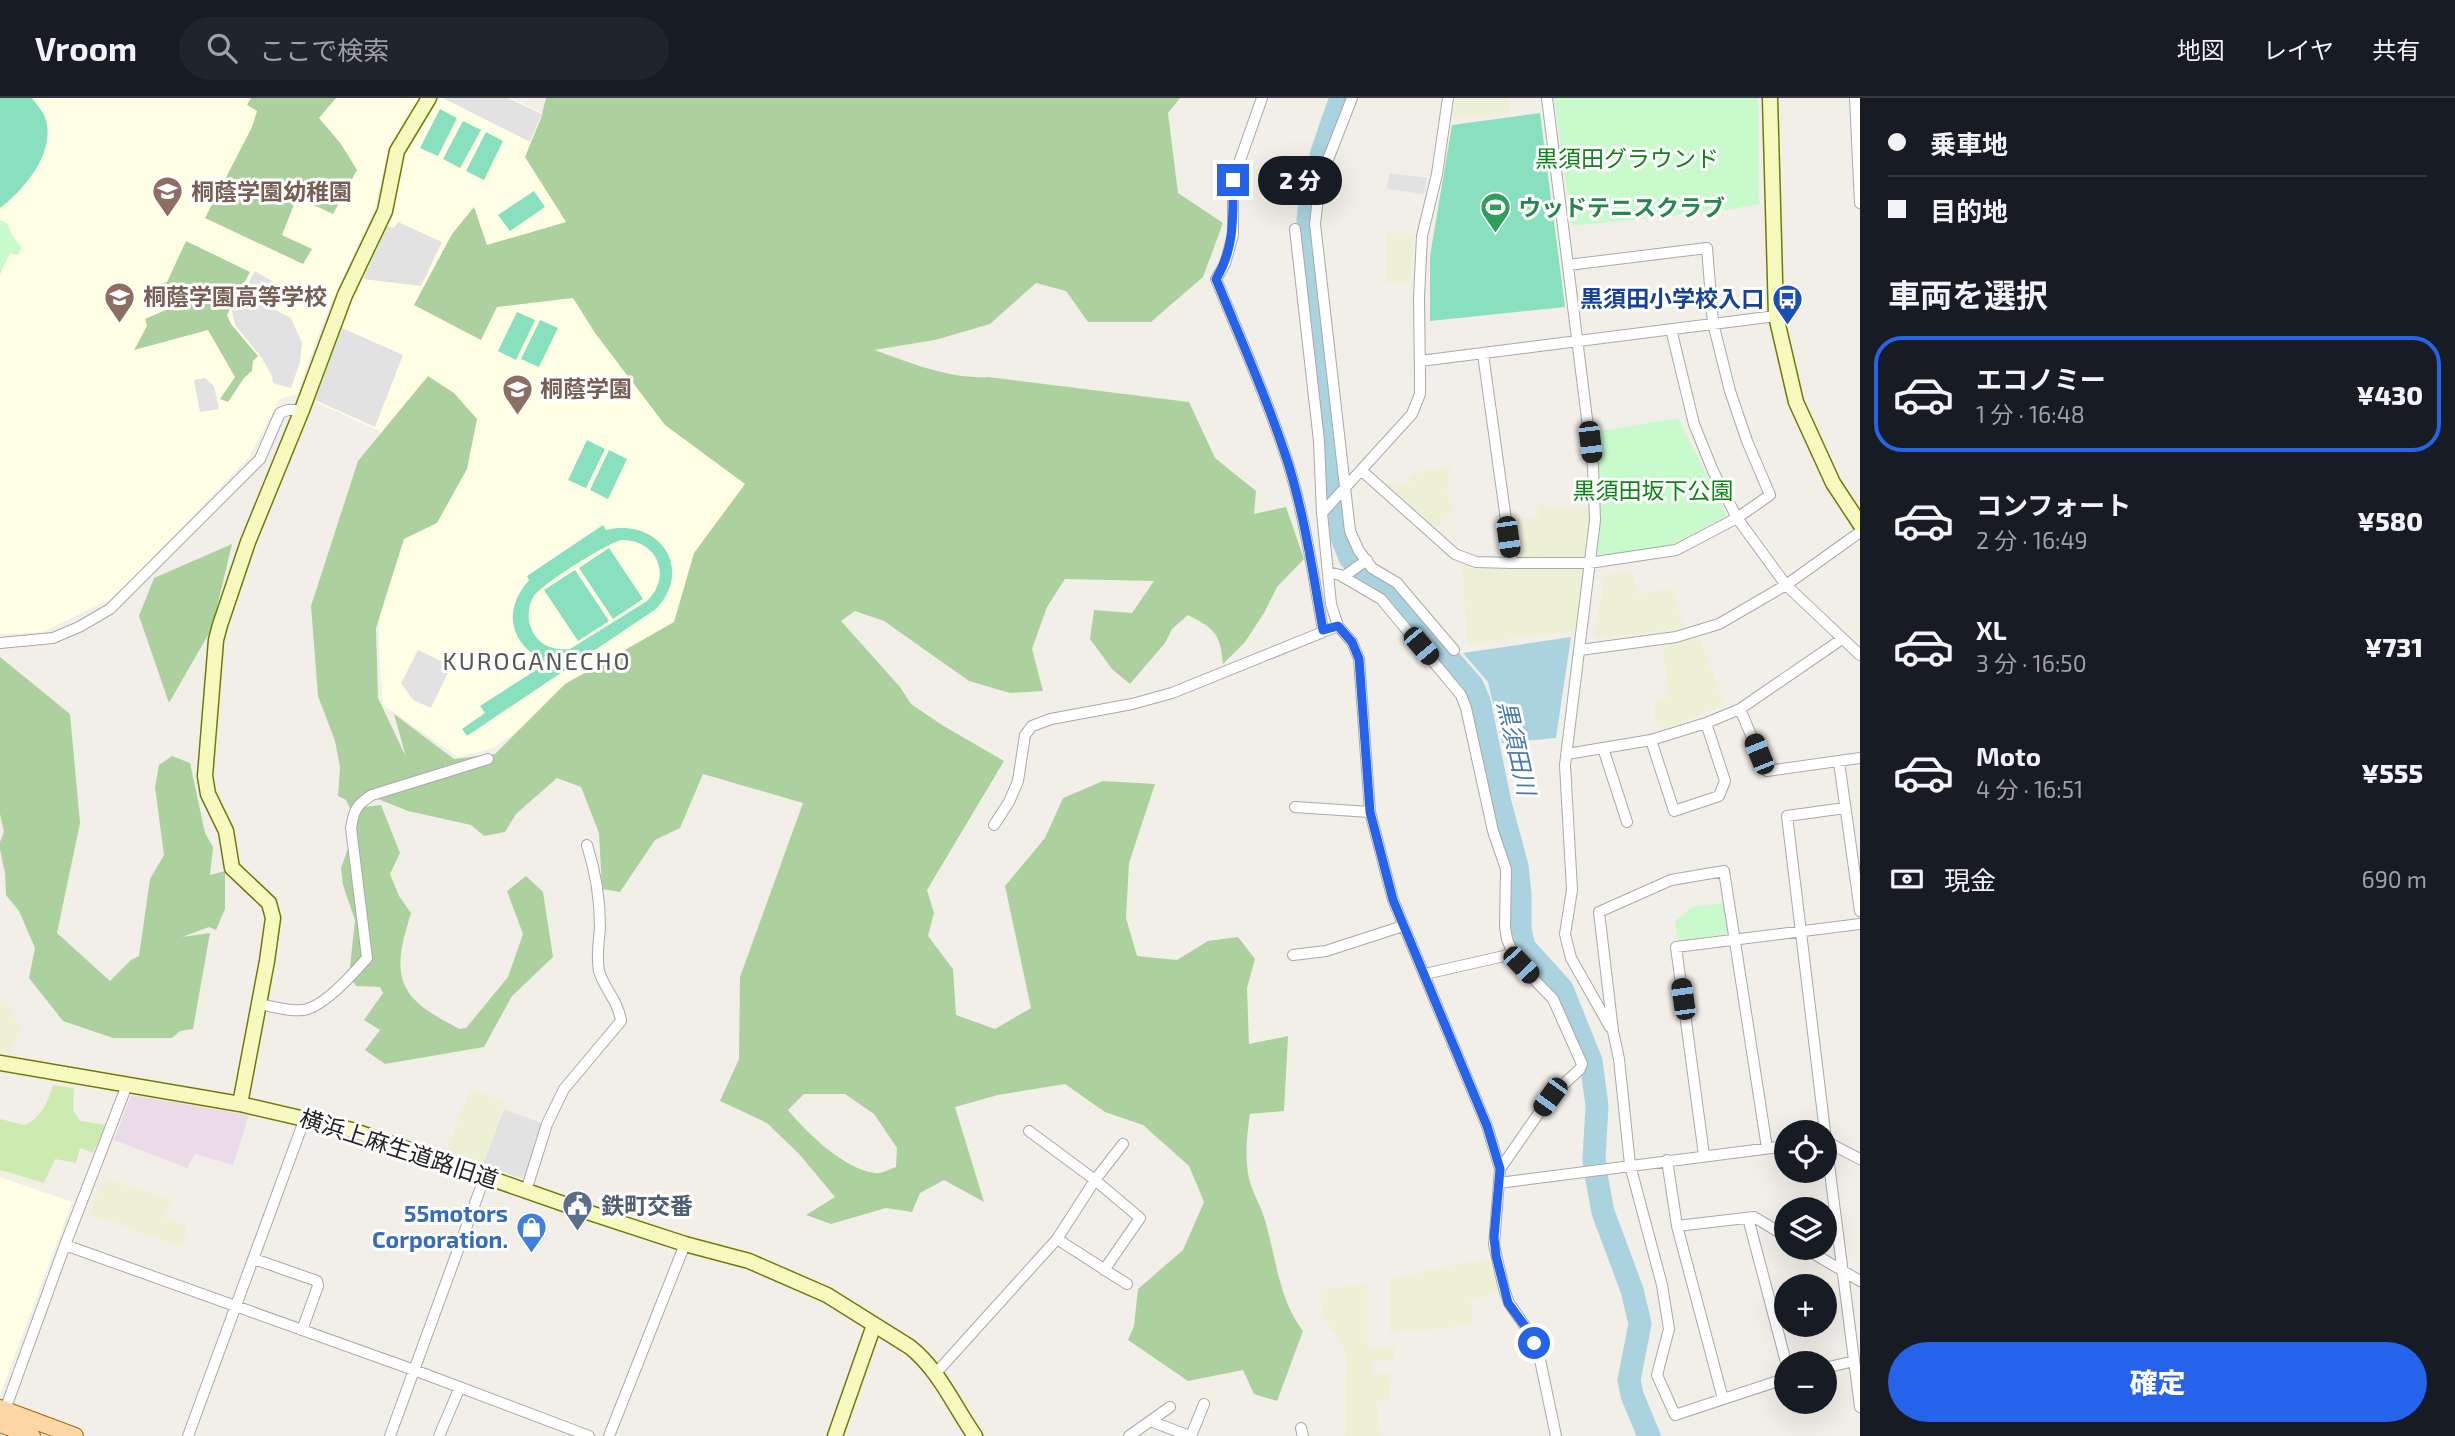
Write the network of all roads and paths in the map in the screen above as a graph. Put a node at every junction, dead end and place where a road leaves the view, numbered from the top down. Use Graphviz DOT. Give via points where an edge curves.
graph roads {
  1 [pos="429,98"];
  2 [pos="1262,98"];
  3 [pos="1352,98"];
  4 [pos="1448,98"];
  5 [pos="1547,98"];
  6 [pos="1770,98"];
  7 [pos="1855,98"];
  8 [pos="1858,139"];
  9 [pos="1860,203"];
  10 [pos="1295,229"];
  11 [pos="1568,265"];
  12 [pos="1776,316"];
  13 [pos="1713,323"];
  14 [pos="1671,329"];
  15 [pos="1578,341"];
  16 [pos="1483,354"];
  17 [pos="1420,361"];
  18 [pos="302,410"];
  19 [pos="1362,471"];
  20 [pos="1346,489"];
  21 [pos="1325,510"];
  22 [pos="1737,517"];
  23 [pos="1860,524"];
  24 [pos="1860,532"];
  25 [pos="1367,560"];
  26 [pos="1512,563"];
  27 [pos="1590,563"];
  28 [pos="1328,572"];
  29 [pos="1343,577"];
  30 [pos="1786,585"];
  31 [pos="1338,626"];
  32 [pos="1323,630"];
  33 [pos="1842,639"];
  34 [pos="0,643"];
  35 [pos="1454,650"];
  36 [pos="1580,650"];
  37 [pos="1860,655"];
  38 [pos="1740,709"];
  39 [pos="1706,723"];
  40 [pos="1651,740"];
  41 [pos="1604,748"];
  42 [pos="1567,754"];
  43 [pos="1759,754"];
  44 [pos="1860,758"];
  45 [pos="488,759"];
  46 [pos="1839,762"];
  47 [pos="1764,765"];
  48 [pos="1295,807"];
  49 [pos="1845,808"];
  50 [pos="1370,812"];
  51 [pos="1627,822"];
  52 [pos="994,825"];
  53 [pos="587,845"];
  54 [pos="1860,911"];
  55 [pos="1860,924"];
  56 [pos="1404,926"];
  57 [pos="1800,931"];
  58 [pos="1736,940"];
  59 [pos="1513,954"];
  60 [pos="1293,956"];
  61 [pos="1425,974"];
  62 [pos="259,1004"];
  63 [pos="1613,1031"];
  64 [pos="0,1063"];
  65 [pos="127,1086"];
  66 [pos="240,1104"];
  67 [pos="305,1118"];
  68 [pos="1824,1120"];
  69 [pos="1029,1131"];
  70 [pos="1123,1144"];
  71 [pos="1837,1144"];
  72 [pos="1774,1147"];
  73 [pos="1767,1148"];
  74 [pos="1703,1155"];
  75 [pos="1860,1159"];
  76 [pos="1667,1160"];
  77 [pos="1627,1166"];
  78 [pos="1500,1169"];
  79 [pos="485,1176"];
  80 [pos="1096,1180"];
  81 [pos="1499,1183"];
  82 [pos="1832,1183"];
  83 [pos="526,1191"];
  84 [pos="1748,1218"];
  85 [pos="1677,1226"];
  86 [pos="1774,1229"];
  87 [pos="1057,1239"];
  88 [pos="685,1244"];
  89 [pos="65,1245"];
  90 [pos="254,1259"];
  91 [pos="1824,1260"];
  92 [pos="1104,1270"];
  93 [pos="1843,1272"];
  94 [pos="1860,1281"];
  95 [pos="1127,1284"];
  96 [pos="237,1307"];
  97 [pos="874,1325"];
  98 [pos="302,1330"];
  99 [pos="1857,1345"];
  100 [pos="1783,1351"];
  101 [pos="1854,1361"];
  102 [pos="1837,1365"];
  103 [pos="414,1370"];
  104 [pos="936,1373"];
  105 [pos="1774,1382"];
  106 [pos="460,1387"];
  107 [pos="1723,1399"];
  108 [pos="1204,1404"];
  109 [pos="1170,1407"];
  110 [pos="1860,1407"];
  111 [pos="1,1419"];
  112 [pos="1150,1421"];
  113 [pos="555,1423"];
  114 [pos="32,1436"];
  115 [pos="75,1436"];
  116 [pos="188,1436"];
  117 [pos="390,1436"];
  118 [pos="439,1436"];
  119 [pos="551,1436"];
  120 [pos="589,1436"];
  121 [pos="610,1436"];
  122 [pos="835,1436"];
  123 [pos="975,1436"];
  124 [pos="1129,1436"];
  125 [pos="1190,1436"];
  126 [pos="1556,1436"];
  1 -- 18 [label="street" via="397,151 386,211 353,275"];
  2 -- 32 [label="street" via="1233,180 1233,235 1216,279 1287,462"];
  3 -- 20 [label="street" via="1320,180 1315,224"];
  4 -- 17 [label="street" via="1422,236"];
  5 -- 11 [label="street"];
  6 -- 12 [label="street"];
  7 -- 8 [label="street"];
  8 -- 9 [label="street"];
  10 -- 21 [label="street"];
  11 -- 13 [label="street" via="1707,248"];
  11 -- 15 [label="street"];
  12 -- 13 [label="street"];
  12 -- 23 [label="street" via="1796,402 1833,483"];
  13 -- 14 [label="street"];
  13 -- 22 [label="street" via="1730,391 1770,495"];
  14 -- 15 [label="street"];
  14 -- 22 [label="street" via="1694,424"];
  15 -- 16 [label="street"];
  15 -- 27 [label="street" via="1593,467 1595,520"];
  16 -- 17 [label="street"];
  16 -- 26 [label="street"];
  17 -- 19 [label="street" via="1417,405"];
  18 -- 34 [label="street" via="280,413 260,459 110,609 53,638"];
  18 -- 62 [label="street" via="248,542 216,640 205,776 208,794 226,831 232,868 269,903 273,918"];
  19 -- 20 [label="street"];
  19 -- 26 [label="street" via="1455,554 1476,562"];
  20 -- 21 [label="street"];
  20 -- 25 [label="street" via="1352,539"];
  21 -- 28 [label="street"];
  22 -- 27 [label="street" via="1676,550"];
  22 -- 30 [label="street"];
  24 -- 30 [label="street"];
  25 -- 29 [label="street"];
  25 -- 35 [label="street" via="1397,583"];
  26 -- 27 [label="street"];
  27 -- 36 [label="street"];
  28 -- 29 [label="street"];
  28 -- 31 [label="street"];
  29 -- 59 [label="street" via="1388,606 1464,702 1506,869 1505,926"];
  30 -- 33 [label="street"];
  30 -- 36 [label="street" via="1719,624 1676,637"];
  31 -- 32 [label="street"];
  31 -- 50 [label="street" via="1359,659"];
  32 -- 52 [label="street" via="1172,693 1032,726 1025,735 1018,781"];
  33 -- 37 [label="street"];
  33 -- 38 [label="street"];
  36 -- 42 [label="street"];
  38 -- 39 [label="street"];
  38 -- 43 [label="street"];
  39 -- 40 [label="street"];
  39 -- 40 [label="street" via="1725,781 1718,796 1674,811"];
  40 -- 41 [label="street"];
  41 -- 42 [label="street"];
  41 -- 51 [label="street"];
  42 -- 63 [label="street" via="1572,890 1565,934 1572,958"];
  44 -- 46 [label="street"];
  45 -- 62 [label="street" via="362,801 354,810 351,828 367,958 314,1007 302,1010"];
  46 -- 47 [label="street" via="1767,771"];
  46 -- 49 [label="street"];
  48 -- 50 [label="street"];
  49 -- 54 [label="street"];
  49 -- 57 [label="street" via="1787,816"];
  50 -- 56 [label="street"];
  53 -- 83 [label="street" via="596,884 600,973 619,1007 621,1021 564,1089 547,1124"];
  55 -- 57 [label="street"];
  56 -- 60 [label="street" via="1326,951"];
  56 -- 61 [label="street"];
  57 -- 58 [label="street"];
  57 -- 68 [label="street"];
  58 -- 63 [label="street" via="1724,871 1671,880 1600,912"];
  58 -- 73 [label="street"];
  58 -- 74 [label="street" via="1676,947"];
  59 -- 61 [label="street"];
  59 -- 78 [label="street" via="1553,999 1582,1063 1550,1097"];
  61 -- 78 [label="street"];
  62 -- 66 [label="street"];
  63 -- 77 [label="street"];
  64 -- 65 [label="street, 横浜上麻生道路旧道"];
  65 -- 66 [label="street, 横浜上麻生道路旧道"];
  65 -- 89 [label="street"];
  66 -- 67 [label="street, 横浜上麻生道路旧道"];
  67 -- 79 [label="street, 横浜上麻生道路旧道"];
  67 -- 90 [label="street"];
  69 -- 80 [label="street"];
  70 -- 80 [label="street"];
  71 -- 75 [label="street"];
  72 -- 73 [label="street"];
  73 -- 74 [label="street"];
  74 -- 76 [label="street"];
  76 -- 77 [label="street"];
  76 -- 85 [label="street"];
  77 -- 81 [label="street"];
  77 -- 107 [label="street" via="1662,1285 1669,1329 1657,1375 1675,1415"];
  78 -- 81 [label="street"];
  79 -- 83 [label="street, 横浜上麻生道路旧道"];
  79 -- 103 [label="street"];
  80 -- 87 [label="street"];
  80 -- 92 [label="street" via="1140,1218"];
  81 -- 126 [label="street" via="1494,1245 1508,1303 1539,1355"];
  82 -- 93 [label="street"];
  83 -- 88 [label="street, 横浜上麻生道路旧道"];
  84 -- 85 [label="street"];
  84 -- 86 [label="street"];
  84 -- 100 [label="street"];
  85 -- 107 [label="street"];
  87 -- 92 [label="street"];
  87 -- 104 [label="street"];
  88 -- 97 [label="street, 横浜上麻生道路旧道" via="749,1261 790,1278"];
  88 -- 121 [label="street"];
  89 -- 96 [label="street"];
  89 -- 111 [label="street"];
  90 -- 96 [label="street"];
  90 -- 98 [label="street" via="317,1281"];
  91 -- 93 [label="street"];
  92 -- 95 [label="street"];
  93 -- 94 [label="street"];
  93 -- 99 [label="street"];
  96 -- 98 [label="street"];
  96 -- 116 [label="street"];
  97 -- 104 [label="street, 横浜上麻生道路旧道" via="922,1356"];
  97 -- 122 [label="street"];
  98 -- 103 [label="street"];
  99 -- 101 [label="street"];
  101 -- 102 [label="street"];
  101 -- 110 [label="street"];
  103 -- 106 [label="street"];
  103 -- 117 [label="street"];
  104 -- 123 [label="street, 横浜上麻生道路旧道"];
  105 -- 107 [label="street"];
  106 -- 113 [label="street"];
  106 -- 118 [label="street"];
  108 -- 125 [label="street"];
  109 -- 112 [label="street"];
  111 -- 114 [label="main road"];
  111 -- 115 [label="main road"];
  112 -- 124 [label="street"];
  112 -- 125 [label="street"];
  113 -- 119 [label="street"];
  113 -- 120 [label="street"];
}
